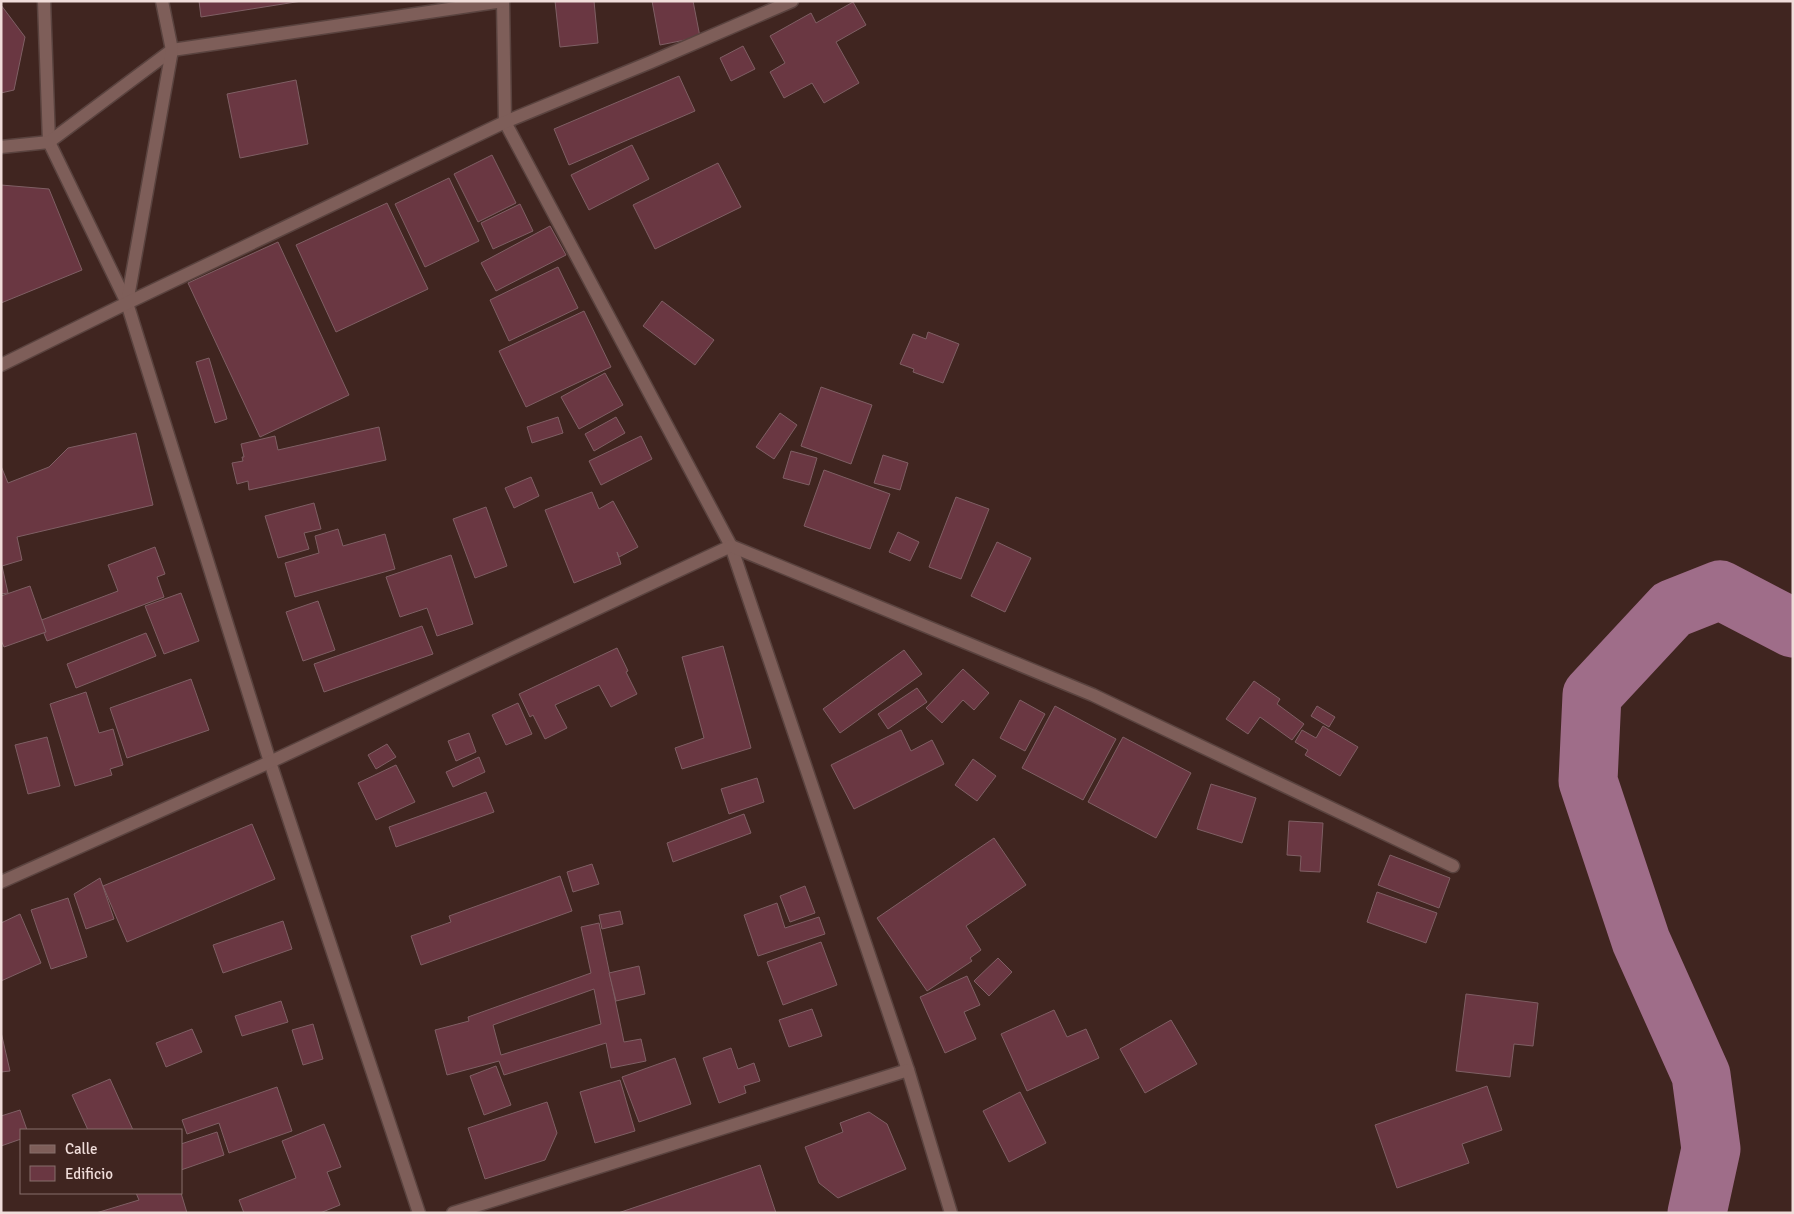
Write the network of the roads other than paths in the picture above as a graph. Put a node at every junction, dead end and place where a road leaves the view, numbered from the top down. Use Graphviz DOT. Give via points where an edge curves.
graph roads {
  1 [pos="44,1"];
  2 [pos="162,1"];
  3 [pos="792,1"];
  4 [pos="503,2"];
  5 [pos="172,50"];
  6 [pos="505,122"];
  7 [pos="49,142"];
  8 [pos="1,147"];
  9 [pos="127,303"];
  10 [pos="1,365"];
  11 [pos="731,546"];
  12 [pos="270,762"];
  13 [pos="1453,866"];
  14 [pos="1,882"];
  15 [pos="908,1070"];
  16 [pos="419,1213"];
  17 [pos="453,1213"];
  18 [pos="951,1213"];
  1 -- 7 [label="street"];
  2 -- 5 [label="street"];
  3 -- 6 [label="street"];
  4 -- 5 [label="street"];
  4 -- 6 [label="street"];
  5 -- 7 [label="street"];
  5 -- 9 [label="street"];
  6 -- 9 [label="street"];
  6 -- 11 [label="street"];
  7 -- 8 [label="street"];
  7 -- 9 [label="street"];
  9 -- 10 [label="street"];
  9 -- 12 [label="street"];
  11 -- 12 [label="street"];
  11 -- 13 [label="street" via="1093,695"];
  11 -- 15 [label="street"];
  12 -- 14 [label="street"];
  12 -- 16 [label="street"];
  15 -- 17 [label="street"];
  15 -- 18 [label="street"];
}
